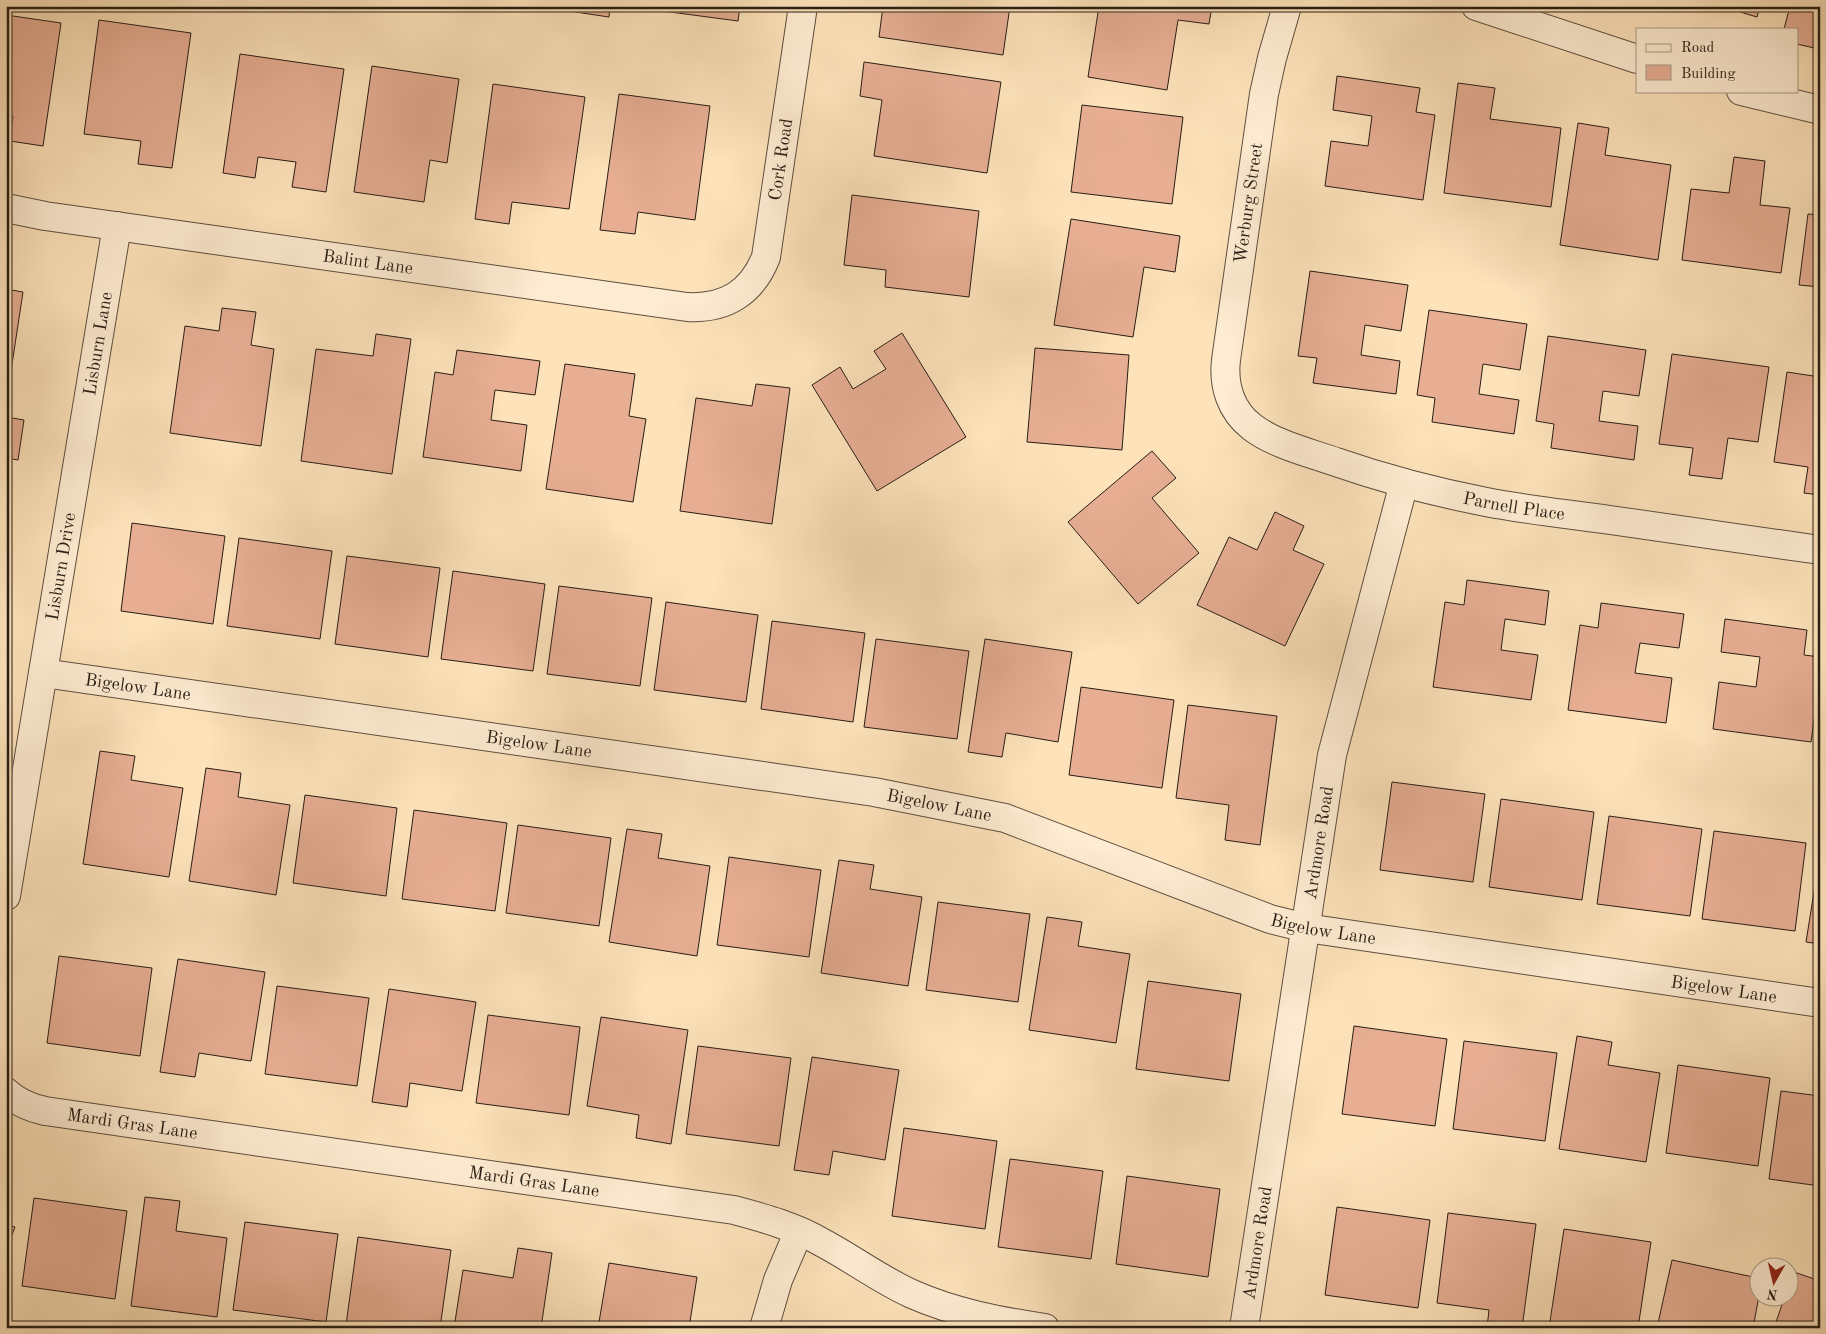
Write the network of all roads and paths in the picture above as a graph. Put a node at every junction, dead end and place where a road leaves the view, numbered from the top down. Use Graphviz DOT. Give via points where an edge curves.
graph roads {
  1 [pos="803,6"];
  2 [pos="1287,6"];
  3 [pos="1476,6"];
  4 [pos="1636,59"];
  5 [pos="1745,92"];
  6 [pos="1820,110"];
  7 [pos="6,208"];
  8 [pos="117,226"];
  9 [pos="731,300"];
  10 [pos="1232,402"];
  11 [pos="78,461"];
  12 [pos="1404,483"];
  13 [pos="1820,550"];
  14 [pos="43,673"];
  15 [pos="6,896"];
  16 [pos="1306,928"];
  17 [pos="1820,1003"];
  18 [pos="6,1092"];
  19 [pos="800,1231"];
  20 [pos="764,1328"];
  21 [pos="1045,1328"];
  22 [pos="1244,1328"];
  1 -- 9 [label="street, Cork Road" via="766,257 756,278"];
  2 -- 10 [label="street, Werburg Street" via="1264,94 1226,360 1225,382"];
  3 -- 4 [label="street"];
  5 -- 6 [label="street"];
  7 -- 8 [label="street, Balint Lane"];
  8 -- 9 [label="street, Balint Lane" via="687,308 709,307"];
  8 -- 11 [label="street, Lisburn Lane"];
  10 -- 12 [label="street, Parnell Place" via="1243,419 1269,438"];
  11 -- 14 [label="street, Lisburn Drive"];
  12 -- 13 [label="street, Parnell Place" via="1488,502"];
  12 -- 16 [label="street, Ardmore Road" via="1332,754"];
  14 -- 15 [label="street"];
  14 -- 16 [label="street, Bigelow Lane" via="864,791 1005,818 1270,919"];
  16 -- 17 [label="street, Bigelow Lane"];
  16 -- 22 [label="street, Ardmore Road"];
  18 -- 19 [label="street, Mardi Gras Lane" via="22,1103 45,1111 706,1205 747,1213"];
  19 -- 20 [label="street" via="778,1280"];
  19 -- 21 [label="street, Mardi Gras Lane" via="883,1280 944,1307"];
}
